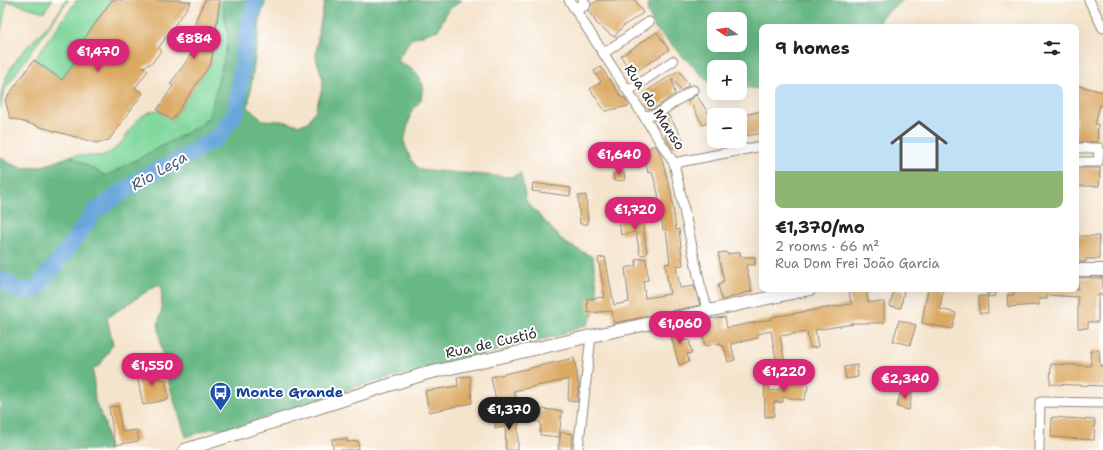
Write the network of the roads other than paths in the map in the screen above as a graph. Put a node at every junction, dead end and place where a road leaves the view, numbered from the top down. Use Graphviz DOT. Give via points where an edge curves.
graph roads {
  1 [pos="569,0"];
  2 [pos="1089,0"];
  3 [pos="581,3"];
  4 [pos="649,22"];
  5 [pos="1103,28"];
  6 [pos="604,53"];
  7 [pos="673,61"];
  8 [pos="693,90"];
  9 [pos="628,91"];
  10 [pos="644,116"];
  11 [pos="759,147"];
  12 [pos="1079,148"];
  13 [pos="1079,162"];
  14 [pos="674,163"];
  15 [pos="1079,270"];
  16 [pos="1103,270"];
  17 [pos="796,292"];
  18 [pos="708,311"];
  19 [pos="591,336"];
  20 [pos="1103,403"];
  21 [pos="185,450"];
  22 [pos="578,450"];
  23 [pos="1040,450"];
  1 -- 3 [label="street, Rua do Manso"];
  2 -- 5 [label="street"];
  3 -- 6 [label="street, Rua do Manso"];
  4 -- 6 [label="street"];
  6 -- 9 [label="street, Rua do Manso"];
  7 -- 9 [label="street"];
  8 -- 10 [label="street" via="657,114"];
  9 -- 10 [label="street, Rua do Manso"];
  10 -- 14 [label="street, Rua do Manso"];
  11 -- 14 [label="street"];
  12 -- 13 [label="street" via="1099,148 1098,162"];
  14 -- 18 [label="street, Rua do Manso"];
  15 -- 16 [label="main road"];
  17 -- 18 [label="main road, Rua de Custió"];
  18 -- 19 [label="main road, Rua de Custió"];
  19 -- 21 [label="main road, Rua de Custió" via="424,374"];
  19 -- 22 [label="street"];
  20 -- 23 [label="street" via="1040,402"];
}
